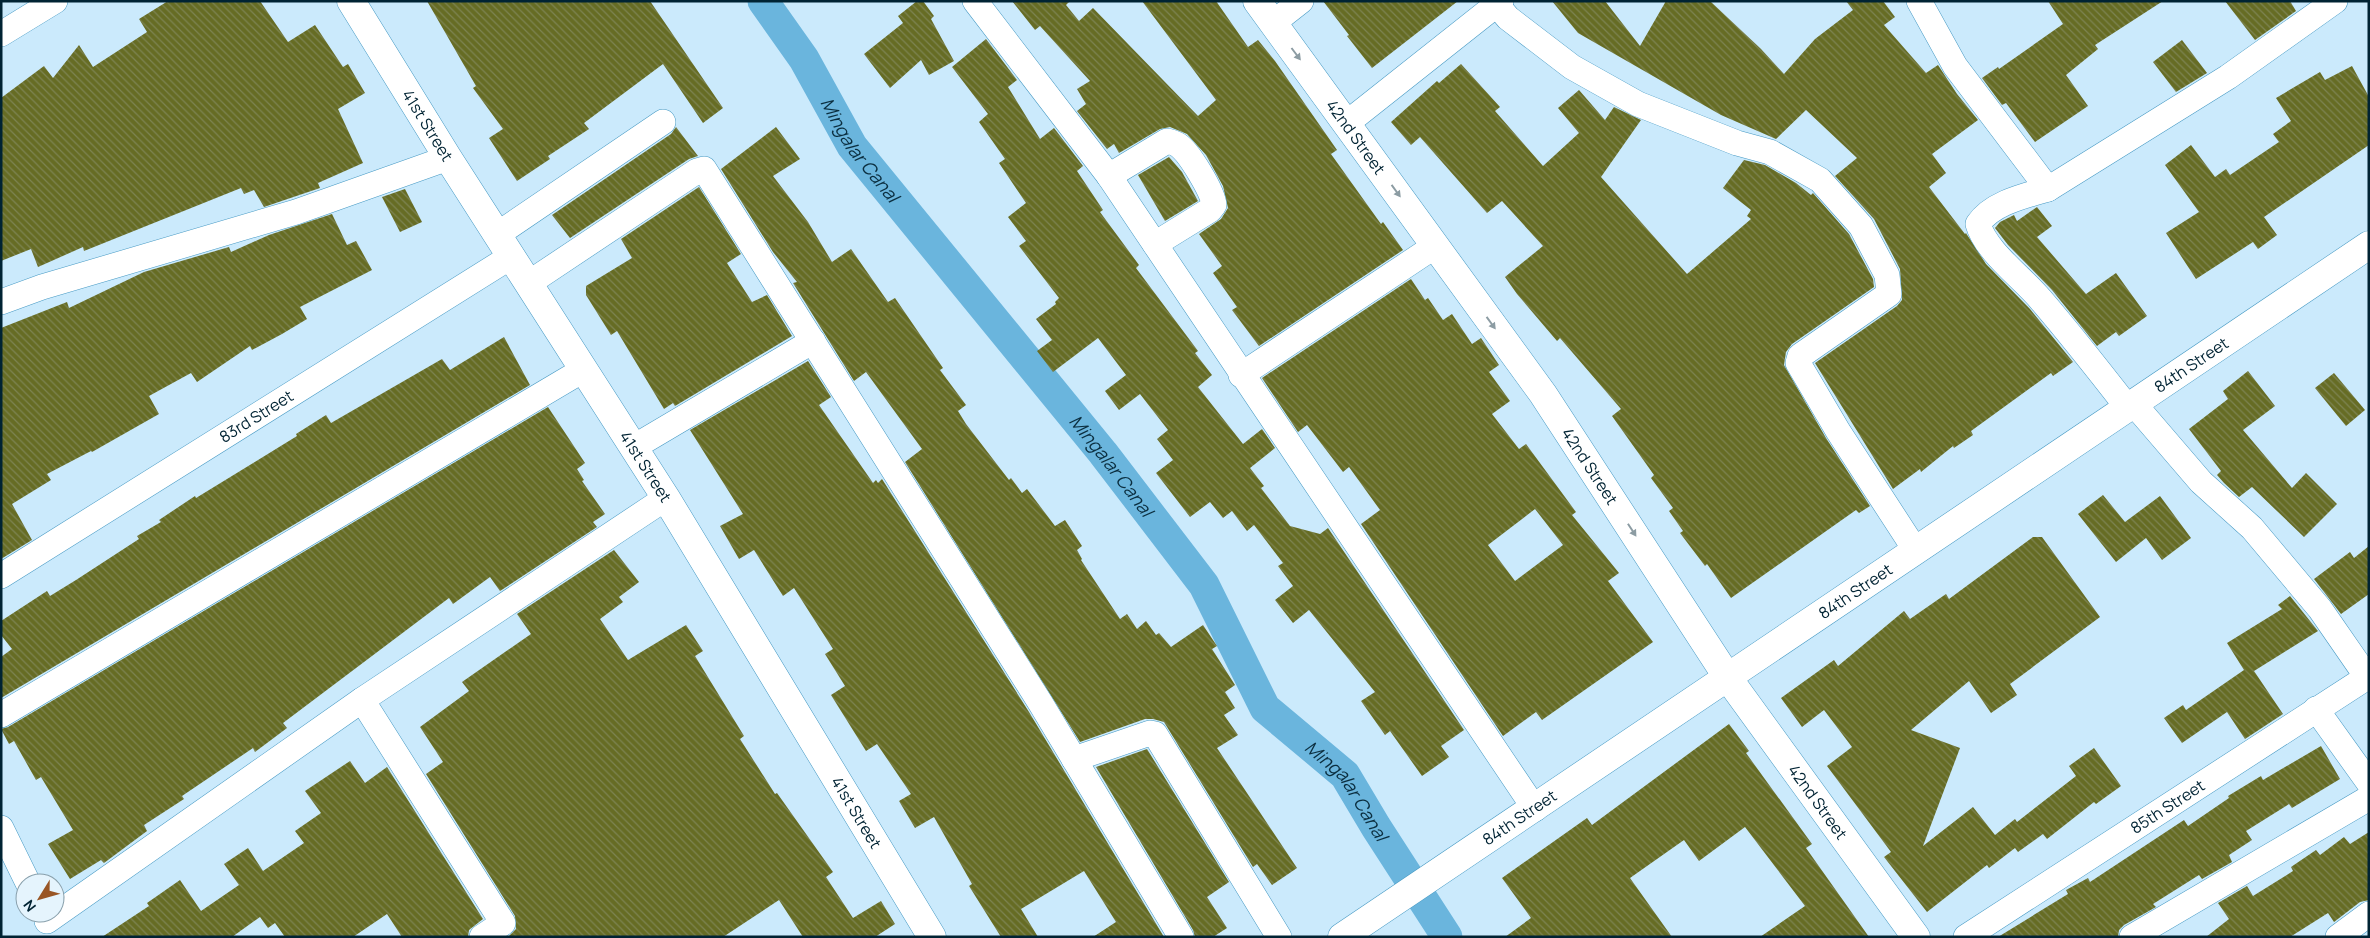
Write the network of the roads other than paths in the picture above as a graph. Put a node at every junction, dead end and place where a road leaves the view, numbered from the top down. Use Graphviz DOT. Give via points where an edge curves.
graph roads {
  1 [pos="55,1"];
  2 [pos="351,1"];
  3 [pos="975,1"];
  4 [pos="1257,1"];
  5 [pos="1301,1"];
  6 [pos="1919,1"];
  7 [pos="2336,1"];
  8 [pos="1491,5"];
  9 [pos="1273,23"];
  10 [pos="1,34"];
  11 [pos="663,122"];
  12 [pos="1347,124"];
  13 [pos="448,158"];
  14 [pos="1109,176"];
  15 [pos="2048,190"];
  16 [pos="1155,244"];
  17 [pos="505,245"];
  18 [pos="2369,245"];
  19 [pos="1435,246"];
  20 [pos="529,283"];
  21 [pos="1,302"];
  22 [pos="812,341"];
  23 [pos="583,370"];
  24 [pos="1241,375"];
  25 [pos="2131,406"];
  26 [pos="634,447"];
  27 [pos="666,498"];
  28 [pos="1916,551"];
  29 [pos="1,576"];
  30 [pos="2368,677"];
  31 [pos="1728,678"];
  32 [pos="362,700"];
  33 [pos="2316,709"];
  34 [pos="1,715"];
  35 [pos="1074,759"];
  36 [pos="2369,783"];
  37 [pos="2369,798"];
  38 [pos="1535,809"];
  39 [pos="1,828"];
  40 [pos="23,873"];
  41 [pos="2369,914"];
  42 [pos="49,924"];
  43 [pos="1343,936"];
  44 [pos="482,937"];
  45 [pos="932,937"];
  46 [pos="1180,937"];
  47 [pos="1279,937"];
  48 [pos="1916,937"];
  49 [pos="1966,937"];
  50 [pos="2132,937"];
  51 [pos="2338,937"];
  1 -- 10 [label="street"];
  2 -- 13 [label="street, 41st Street"];
  3 -- 14 [label="street"];
  4 -- 9 [label="street, 42nd Street"];
  5 -- 9 [label="street"];
  6 -- 15 [label="street" via="1955,66"];
  7 -- 15 [label="street" via="2228,77"];
  8 -- 12 [label="street"];
  8 -- 28 [label="street" via="1572,67 1638,104 1737,143 1770,152 1820,180 1861,226 1887,275 1889,294 1800,356 1798,362 1838,431"];
  9 -- 12 [label="street, 42nd Street, one-way"];
  11 -- 17 [label="street, 83rd Street"];
  12 -- 19 [label="street, 42nd Street, one-way"];
  13 -- 17 [label="street, 41st Street"];
  13 -- 21 [label="street" via="296,212"];
  14 -- 16 [label="street"];
  14 -- 16 [label="street" via="1167,141 1177,144 1188,157 1214,198 1214,205"];
  15 -- 25 [label="street" via="2018,198 1984,215 1978,224 1981,233"];
  16 -- 24 [label="street"];
  17 -- 20 [label="street, 41st Street"];
  17 -- 29 [label="street, 83rd Street"];
  18 -- 25 [label="street, 84th Street"];
  19 -- 24 [label="street"];
  19 -- 31 [label="street, 42nd Street, one-way" via="1543,394"];
  20 -- 22 [label="street" via="704,168"];
  20 -- 23 [label="street, 41st Street"];
  22 -- 26 [label="street"];
  22 -- 35 [label="street"];
  23 -- 26 [label="street, 41st Street"];
  23 -- 34 [label="street"];
  24 -- 38 [label="street"];
  25 -- 28 [label="street, 84th Street"];
  25 -- 30 [label="street" via="2186,466 2252,528 2320,610"];
  26 -- 27 [label="street, 41st Street"];
  27 -- 32 [label="street"];
  27 -- 45 [label="street, 41st Street"];
  28 -- 31 [label="street, 84th Street"];
  30 -- 33 [label="street, 85th Street"];
  31 -- 38 [label="street, 84th Street"];
  31 -- 48 [label="street, 42nd Street"];
  32 -- 42 [label="street"];
  32 -- 44 [label="street" via="503,923"];
  33 -- 36 [label="street"];
  33 -- 49 [label="street, 85th Street"];
  35 -- 46 [label="street"];
  35 -- 47 [label="street" via="1150,732 1155,734"];
  37 -- 50 [label="street"];
  38 -- 43 [label="street, 84th Street"];
  39 -- 40 [label="street"];
  41 -- 51 [label="street"];
}
